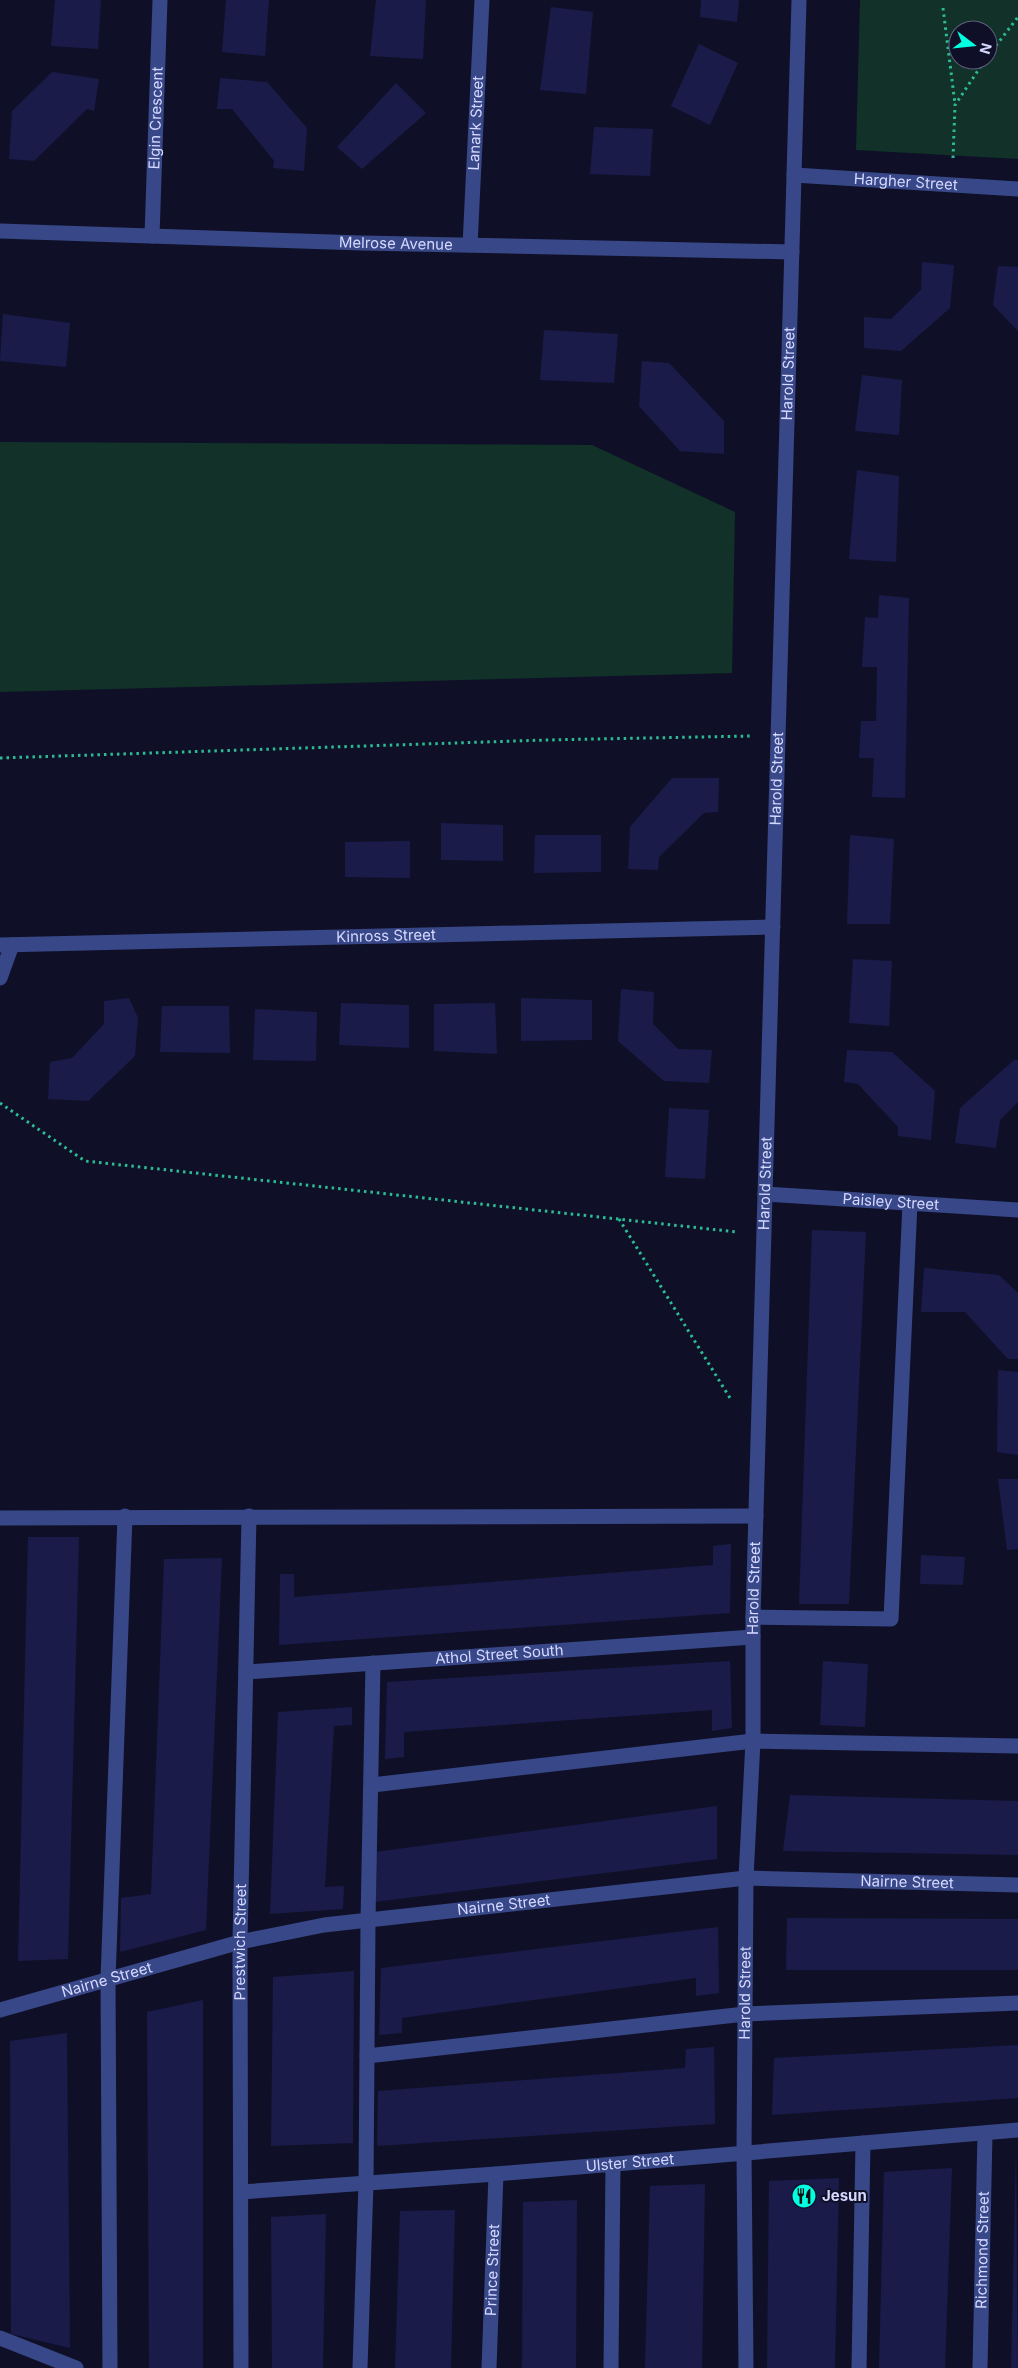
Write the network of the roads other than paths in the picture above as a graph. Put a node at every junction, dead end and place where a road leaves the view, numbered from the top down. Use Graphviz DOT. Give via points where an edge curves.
graph roads {
  1 [pos="160,0"];
  2 [pos="482,0"];
  3 [pos="799,0"];
  4 [pos="794,175"];
  5 [pos="1018,189"];
  6 [pos="0,231"];
  7 [pos="152,236"];
  8 [pos="470,245"];
  9 [pos="792,252"];
  10 [pos="773,927"];
  11 [pos="6,945"];
  12 [pos="0,978"];
  13 [pos="765,1194"];
  14 [pos="910,1203"];
  15 [pos="1018,1210"];
  16 [pos="125,1516"];
  17 [pos="249,1516"];
  18 [pos="756,1516"];
  19 [pos="0,1518"];
  20 [pos="753,1617"];
  21 [pos="753,1637"];
  22 [pos="373,1663"];
  23 [pos="246,1672"];
  24 [pos="753,1741"];
  25 [pos="1018,1746"];
  26 [pos="372,1784"];
  27 [pos="746,1878"];
  28 [pos="1018,1884"];
  29 [pos="368,1920"];
  30 [pos="240,1942"];
  31 [pos="108,1979"];
  32 [pos="1018,2003"];
  33 [pos="0,2010"];
  34 [pos="745,2014"];
  35 [pos="367,2056"];
  36 [pos="1018,2130"];
  37 [pos="985,2133"];
  38 [pos="863,2143"];
  39 [pos="744,2154"];
  40 [pos="613,2165"];
  41 [pos="496,2174"];
  42 [pos="366,2183"];
  43 [pos="241,2192"];
  44 [pos="0,2338"];
  45 [pos="76,2368"];
  46 [pos="110,2368"];
  47 [pos="241,2368"];
  48 [pos="360,2368"];
  49 [pos="488,2368"];
  50 [pos="611,2368"];
  51 [pos="746,2368"];
  52 [pos="859,2368"];
  53 [pos="980,2368"];
  1 -- 7 [label="street, Elgin Crescent"];
  2 -- 8 [label="street, Lanark Street"];
  3 -- 4 [label="street, Harold Street"];
  4 -- 5 [label="street, Hargher Street"];
  4 -- 9 [label="street, Harold Street"];
  6 -- 7 [label="street, Melrose Avenue"];
  7 -- 8 [label="street, Melrose Avenue"];
  8 -- 9 [label="street, Melrose Avenue"];
  9 -- 10 [label="street, Harold Street"];
  10 -- 11 [label="street, Kinross Street"];
  10 -- 13 [label="street, Harold Street"];
  11 -- 12 [label="street"];
  13 -- 14 [label="street, Paisley Street"];
  13 -- 18 [label="street, Harold Street"];
  14 -- 15 [label="street, Paisley Street"];
  14 -- 20 [label="street" via="891,1619"];
  16 -- 17 [label="street"];
  16 -- 19 [label="street"];
  16 -- 31 [label="street"];
  17 -- 18 [label="street"];
  17 -- 23 [label="street, Prestwich Street"];
  18 -- 20 [label="street, Harold Street"];
  20 -- 21 [label="street, Harold Street"];
  21 -- 22 [label="street, Athol Street South"];
  21 -- 24 [label="street, Harold Street"];
  22 -- 23 [label="street, Athol Street South"];
  22 -- 26 [label="street"];
  23 -- 30 [label="street, Prestwich Street"];
  24 -- 25 [label="street"];
  24 -- 26 [label="street"];
  24 -- 27 [label="street, Harold Street"];
  26 -- 29 [label="street"];
  27 -- 28 [label="street, Nairne Street"];
  27 -- 29 [label="street, Nairne Street"];
  27 -- 34 [label="street, Harold Street"];
  29 -- 30 [label="street, Nairne Street" via="324,1925"];
  29 -- 35 [label="street"];
  30 -- 31 [label="street, Nairne Street"];
  30 -- 43 [label="street, Prestwich Street"];
  31 -- 33 [label="street, Nairne Street"];
  31 -- 46 [label="street"];
  32 -- 34 [label="street"];
  34 -- 35 [label="street"];
  34 -- 39 [label="street, Harold Street"];
  35 -- 42 [label="street"];
  36 -- 37 [label="street, Ulster Street"];
  37 -- 38 [label="street, Ulster Street"];
  37 -- 53 [label="street, Richmond Street"];
  38 -- 39 [label="street, Ulster Street"];
  38 -- 52 [label="street"];
  39 -- 40 [label="street, Ulster Street"];
  39 -- 51 [label="street, Harold Street"];
  40 -- 41 [label="street, Ulster Street"];
  40 -- 50 [label="street"];
  41 -- 42 [label="street, Ulster Street"];
  41 -- 49 [label="street, Prince Street"];
  42 -- 43 [label="street, Ulster Street"];
  42 -- 48 [label="street"];
  43 -- 47 [label="street, Prestwich Street"];
  44 -- 45 [label="street"];
}
